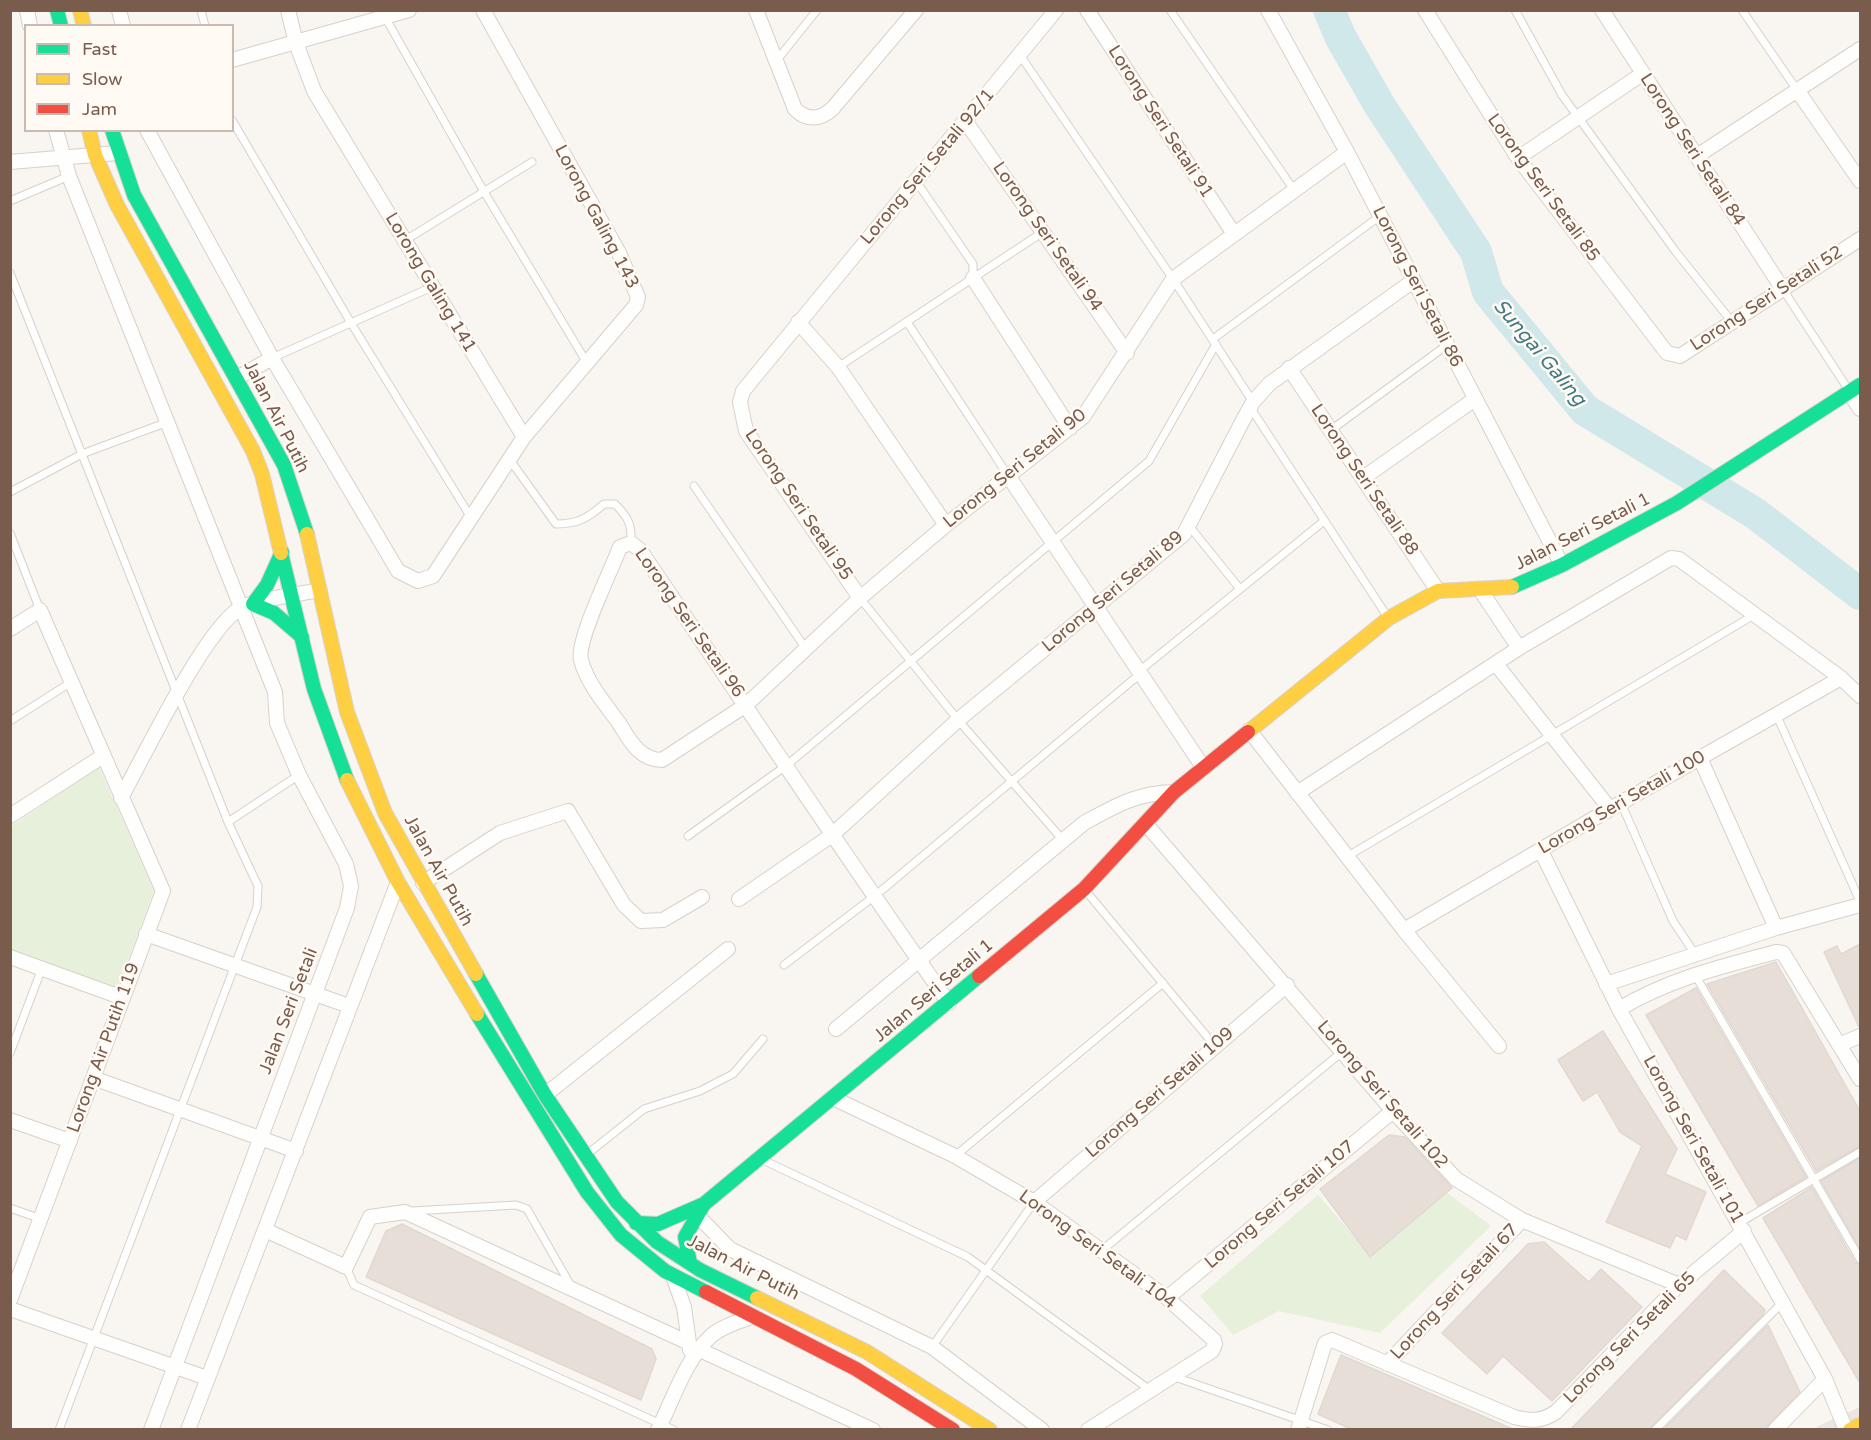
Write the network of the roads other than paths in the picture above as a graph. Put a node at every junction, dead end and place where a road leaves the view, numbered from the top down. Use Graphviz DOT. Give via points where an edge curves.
graph roads {
  1 [pos="288,10"];
  2 [pos="409,10"];
  3 [pos="483,10"];
  4 [pos="756,10"];
  5 [pos="817,10"];
  6 [pos="916,10"];
  7 [pos="1056,10"];
  8 [pos="1087,10"];
  9 [pos="1170,10"];
  10 [pos="1268,10"];
  11 [pos="1425,10"];
  12 [pos="1515,10"];
  13 [pos="1602,10"];
  14 [pos="1742,10"];
  15 [pos="385,17"];
  16 [pos="296,43"];
  17 [pos="1860,49"];
  18 [pos="1020,55"];
  19 [pos="234,59"];
  20 [pos="777,60"];
  21 [pos="1642,74"];
  22 [pos="1797,90"];
  23 [pos="1578,117"];
  24 [pos="966,122"];
  25 [pos="234,123"];
  26 [pos="56,132"];
  27 [pos="89,132"];
  28 [pos="113,132"];
  29 [pos="148,132"];
  30 [pos="1347,152"];
  31 [pos="118,153"];
  32 [pos="95,155"];
  33 [pos="1697,156"];
  34 [pos="63,158"];
  35 [pos="1518,158"];
  36 [pos="10,162"];
  37 [pos="532,162"];
  38 [pos="69,176"];
  39 [pos="916,181"];
  40 [pos="1860,181"];
  41 [pos="483,190"];
  42 [pos="1294,190"];
  43 [pos="10,201"];
  44 [pos="1380,216"];
  45 [pos="1043,232"];
  46 [pos="1233,234"];
  47 [pos="1860,239"];
  48 [pos="404,241"];
  49 [pos="10,273"];
  50 [pos="973,278"];
  51 [pos="1173,279"];
  52 [pos="1413,280"];
  53 [pos="432,287"];
  54 [pos="1782,288"];
  55 [pos="798,322"];
  56 [pos="907,322"];
  57 [pos="1732,322"];
  58 [pos="351,323"];
  59 [pos="1214,342"];
  60 [pos="1447,345"];
  61 [pos="1127,353"];
  62 [pos="1673,356"];
  63 [pos="272,358"];
  64 [pos="587,363"];
  65 [pos="838,367"];
  66 [pos="1289,368"];
  67 [pos="237,378"];
  68 [pos="1855,388"];
  69 [pos="1475,399"];
  70 [pos="1252,405"];
  71 [pos="1860,409"];
  72 [pos="165,423"];
  73 [pos="1070,428"];
  74 [pos="1331,430"];
  75 [pos="524,437"];
  76 [pos="82,454"];
  77 [pos="509,458"];
  78 [pos="1009,477"];
  79 [pos="1363,478"];
  80 [pos="694,486"];
  81 [pos="10,492"];
  82 [pos="470,516"];
  83 [pos="1324,521"];
  84 [pos="946,525"];
  85 [pos="1190,527"];
  86 [pos="10,533"];
  87 [pos="631,543"];
  88 [pos="1052,543"];
  89 [pos="282,552"];
  90 [pos="1562,565"];
  91 [pos="1240,589"];
  92 [pos="320,590"];
  93 [pos="1438,591"];
  94 [pos="1480,591"];
  95 [pos="292,595"];
  96 [pos="860,598"];
  97 [pos="247,606"];
  98 [pos="1095,608"];
  99 [pos="40,610"];
  100 [pos="1754,615"];
  101 [pos="1389,618"];
  102 [pos="10,629"];
  103 [pos="302,637"];
  104 [pos="1519,648"];
  105 [pos="806,649"];
  106 [pos="910,660"];
  107 [pos="1496,664"];
  108 [pos="1139,673"];
  109 [pos="1841,678"];
  110 [pos="72,681"];
  111 [pos="178,695"];
  112 [pos="1860,696"];
  113 [pos="746,705"];
  114 [pos="1776,714"];
  115 [pos="958,720"];
  116 [pos="10,721"];
  117 [pos="1249,730"];
  118 [pos="1553,736"];
  119 [pos="103,756"];
  120 [pos="1700,758"];
  121 [pos="787,765"];
  122 [pos="1203,767"];
  123 [pos="299,775"];
  124 [pos="1012,779"];
  125 [pos="1174,792"];
  126 [pos="1297,793"];
  127 [pos="121,798"];
  128 [pos="1615,806"];
  129 [pos="10,816"];
  130 [pos="228,822"];
  131 [pos="1145,823"];
  132 [pos="831,835"];
  133 [pos="688,836"];
  134 [pos="1062,839"];
  135 [pos="1541,851"];
  136 [pos="1348,856"];
  137 [pos="398,882"];
  138 [pos="423,883"];
  139 [pos="1084,888"];
  140 [pos="876,896"];
  141 [pos="702,897"];
  142 [pos="740,899"];
  143 [pos="1860,903"];
  144 [pos="1776,928"];
  145 [pos="1404,930"];
  146 [pos="146,934"];
  147 [pos="728,949"];
  148 [pos="1695,954"];
  149 [pos="10,957"];
  150 [pos="918,960"];
  151 [pos="784,965"];
  152 [pos="235,966"];
  153 [pos="42,969"];
  154 [pos="1694,973"];
  155 [pos="1163,982"];
  156 [pos="1606,984"];
  157 [pos="1287,985"];
  158 [pos="314,994"];
  159 [pos="123,998"];
  160 [pos="949,1003"];
  161 [pos="349,1006"];
  162 [pos="1619,1009"];
  163 [pos="837,1029"];
  164 [pos="1860,1036"];
  165 [pos="763,1039"];
  166 [pos="1841,1044"];
  167 [pos="1215,1046"];
  168 [pos="1499,1046"];
  169 [pos="1342,1052"];
  170 [pos="10,1053"];
  171 [pos="93,1078"];
  172 [pos="1860,1079"];
  173 [pos="545,1095"];
  174 [pos="832,1098"];
  175 [pos="179,1109"];
  176 [pos="1393,1111"];
  177 [pos="10,1120"];
  178 [pos="260,1138"];
  179 [pos="70,1141"];
  180 [pos="296,1151"];
  181 [pos="1860,1152"];
  182 [pos="584,1156"];
  183 [pos="955,1156"];
  184 [pos="761,1158"];
  185 [pos="1815,1179"];
  186 [pos="1034,1202"];
  187 [pos="10,1208"];
  188 [pos="701,1210"];
  189 [pos="405,1212"];
  190 [pos="41,1219"];
  191 [pos="1522,1220"];
  192 [pos="636,1222"];
  193 [pos="1742,1227"];
  194 [pos="265,1230"];
  195 [pos="1101,1251"];
  196 [pos="1860,1258"];
  197 [pos="690,1263"];
  198 [pos="346,1267"];
  199 [pos="985,1270"];
  200 [pos="673,1276"];
  201 [pos="1679,1285"];
  202 [pos="573,1289"];
  203 [pos="1167,1298"];
  204 [pos="10,1300"];
  205 [pos="1784,1301"];
  206 [pos="10,1310"];
  207 [pos="751,1317"];
  208 [pos="94,1339"];
  209 [pos="932,1347"];
  210 [pos="694,1351"];
  211 [pos="1387,1364"];
  212 [pos="174,1366"];
  213 [pos="1171,1376"];
  214 [pos="207,1378"];
  215 [pos="1825,1380"];
  216 [pos="1150,1390"];
  217 [pos="1300,1424"];
  218 [pos="1546,1424"];
  219 [pos="1860,1425"];
  220 [pos="664,1428"];
  221 [pos="59,1430"];
  222 [pos="151,1430"];
  223 [pos="188,1430"];
  224 [pos="873,1430"];
  225 [pos="953,1430"];
  226 [pos="990,1430"];
  227 [pos="1042,1430"];
  228 [pos="1088,1430"];
  229 [pos="1328,1430"];
  230 [pos="1655,1430"];
  231 [pos="1775,1430"];
  232 [pos="1848,1430"];
  1 -- 16 [label="street, Lorong Galing 141"];
  2 -- 15 [label="street"];
  3 -- 64 [label="street, Lorong Galing 143" via="637,289 636,305"];
  4 -- 20 [label="street"];
  5 -- 20 [label="lane"];
  6 -- 20 [label="street" via="825,116 807,116 795,109"];
  7 -- 18 [label="street, Lorong Seri Setali 92/1"];
  8 -- 46 [label="street, Lorong Seri Setali 91"];
  9 -- 42 [label="lane"];
  10 -- 30 [label="street, Lorong Seri Setali 86"];
  11 -- 35 [label="street, Lorong Seri Setali 85"];
  12 -- 23 [label="lane"];
  13 -- 21 [label="street, Lorong Seri Setali 84"];
  14 -- 22 [label="lane"];
  15 -- 16 [label="street"];
  15 -- 41 [label="lane"];
  16 -- 19 [label="street"];
  16 -- 48 [label="street, Lorong Galing 141" via="314,91"];
  17 -- 22 [label="street"];
  18 -- 24 [label="street, Lorong Seri Setali 92/1"];
  18 -- 51 [label="lane"];
  21 -- 23 [label="street"];
  21 -- 33 [label="street, Lorong Seri Setali 84"];
  22 -- 33 [label="street"];
  22 -- 40 [label="street"];
  23 -- 35 [label="street"];
  23 -- 57 [label="lane"];
  24 -- 39 [label="street, Lorong Seri Setali 92/1"];
  24 -- 45 [label="street, Lorong Seri Setali 94"];
  25 -- 58 [label="lane"];
  26 -- 34 [label="street, Jalan Seri Setali"];
  27 -- 32 [label="street, Jalan Air Putih"];
  28 -- 31 [label="street, Jalan Air Putih"];
  29 -- 63 [label="street"];
  30 -- 42 [label="street, Lorong Seri Setali 90"];
  30 -- 44 [label="street, Lorong Seri Setali 86"];
  31 -- 32 [label="street"];
  31 -- 67 [label="street, Jalan Air Putih" via="134,195"];
  32 -- 34 [label="street"];
  32 -- 89 [label="street, Jalan Air Putih" via="117,205 252,451 262,474"];
  33 -- 54 [label="street, Lorong Seri Setali 84"];
  34 -- 36 [label="street"];
  34 -- 38 [label="street, Jalan Seri Setali"];
  35 -- 62 [label="street, Lorong Seri Setali 85"];
  37 -- 41 [label="lane"];
  38 -- 43 [label="lane"];
  38 -- 72 [label="street, Jalan Seri Setali"];
  39 -- 50 [label="lane" via="973,264"];
  39 -- 55 [label="street, Lorong Seri Setali 92/1"];
  41 -- 48 [label="lane"];
  41 -- 64 [label="lane"];
  42 -- 46 [label="street, Lorong Seri Setali 90"];
  44 -- 52 [label="street, Lorong Seri Setali 86"];
  44 -- 59 [label="lane"];
  45 -- 50 [label="lane"];
  45 -- 61 [label="street, Lorong Seri Setali 94"];
  46 -- 51 [label="street, Lorong Seri Setali 90"];
  47 -- 54 [label="street, Lorong Seri Setali 52"];
  48 -- 53 [label="street, Lorong Galing 141"];
  49 -- 76 [label="lane"];
  50 -- 56 [label="lane"];
  50 -- 73 [label="street"];
  51 -- 59 [label="lane"];
  51 -- 61 [label="street, Lorong Seri Setali 90"];
  52 -- 60 [label="street, Lorong Seri Setali 86"];
  52 -- 66 [label="street, Lorong Seri Setali 89"];
  53 -- 58 [label="lane"];
  53 -- 75 [label="street, Lorong Galing 141"];
  54 -- 57 [label="street, Lorong Seri Setali 52"];
  54 -- 68 [label="lane"];
  55 -- 65 [label="street"];
  55 -- 96 [label="street, Lorong Seri Setali 95" via="750,379 740,402 741,414 746,430"];
  56 -- 65 [label="lane"];
  56 -- 78 [label="lane"];
  57 -- 62 [label="street, Lorong Seri Setali 52" via="1680,356"];
  58 -- 63 [label="lane"];
  58 -- 82 [label="lane"];
  59 -- 70 [label="lane"];
  59 -- 88 [label="lane" via="1149,461"];
  60 -- 69 [label="street, Lorong Seri Setali 86"];
  60 -- 74 [label="lane"];
  61 -- 73 [label="street, Lorong Seri Setali 90" via="1091,409"];
  63 -- 67 [label="street"];
  63 -- 82 [label="street" via="398,571 418,581 433,576"];
  64 -- 75 [label="street, Lorong Galing 143"];
  65 -- 84 [label="street"];
  66 -- 70 [label="street, Lorong Seri Setali 89"];
  66 -- 74 [label="street, Lorong Seri Setali 88"];
  67 -- 92 [label="street, Jalan Air Putih" via="284,465 305,525"];
  68 -- 71 [label="street"];
  68 -- 90 [label="street, Jalan Seri Setali 1" via="1677,503"];
  69 -- 79 [label="street"];
  69 -- 90 [label="street, Lorong Seri Setali 86"];
  70 -- 83 [label="lane"];
  70 -- 85 [label="street, Lorong Seri Setali 89"];
  72 -- 76 [label="lane"];
  72 -- 97 [label="street, Jalan Seri Setali"];
  73 -- 78 [label="street, Lorong Seri Setali 90"];
  74 -- 79 [label="street, Lorong Seri Setali 88"];
  75 -- 77 [label="street"];
  76 -- 81 [label="lane"];
  76 -- 111 [label="lane"];
  77 -- 82 [label="street"];
  77 -- 87 [label="lane" via="556,524 588,519 604,504 615,504 632,527"];
  78 -- 84 [label="street, Lorong Seri Setali 90"];
  78 -- 88 [label="street"];
  79 -- 93 [label="street, Lorong Seri Setali 88"];
  80 -- 105 [label="lane"];
  83 -- 91 [label="lane"];
  83 -- 101 [label="lane"];
  84 -- 96 [label="street, Lorong Seri Setali 90"];
  85 -- 91 [label="lane"];
  85 -- 98 [label="street, Lorong Seri Setali 89"];
  86 -- 99 [label="lane"];
  87 -- 113 [label="street, Lorong Seri Setali 96" via="640,550"];
  87 -- 113 [label="street, Lorong Seri Setali 90" via="620,548 582,642 581,660 588,678 636,748 652,759 662,760"];
  88 -- 98 [label="street"];
  88 -- 106 [label="lane"];
  89 -- 95 [label="street, Jalan Air Putih"];
  89 -- 97 [label="street" via="267,585"];
  90 -- 94 [label="street, Jalan Seri Setali 1" via="1524,584"];
  91 -- 108 [label="lane"];
  92 -- 95 [label="street"];
  92 -- 138 [label="street, Jalan Air Putih" via="347,712 385,813"];
  93 -- 94 [label="street, Jalan Seri Setali 1"];
  93 -- 101 [label="street, Jalan Seri Setali 1"];
  94 -- 104 [label="street"];
  95 -- 97 [label="street"];
  95 -- 103 [label="street, Jalan Air Putih"];
  96 -- 105 [label="street, Lorong Seri Setali 90"];
  96 -- 106 [label="lane"];
  97 -- 103 [label="street" via="274,613"];
  97 -- 111 [label="street" via="220,626"];
  97 -- 123 [label="street, Jalan Seri Setali" via="275,692 277,723"];
  98 -- 108 [label="street"];
  98 -- 115 [label="street, Lorong Seri Setali 89"];
  99 -- 102 [label="street"];
  99 -- 110 [label="street, Lorong Air Putih 119"];
  100 -- 104 [label="street" via="1679,559 1671,558"];
  100 -- 109 [label="street"];
  100 -- 118 [label="lane"];
  101 -- 117 [label="street, Jalan Seri Setali 1"];
  103 -- 137 [label="street, Jalan Air Putih" via="314,689 345,775"];
  104 -- 107 [label="street"];
  105 -- 113 [label="street, Lorong Seri Setali 90"];
  106 -- 115 [label="lane"];
  106 -- 121 [label="lane"];
  107 -- 118 [label="street"];
  107 -- 126 [label="street"];
  108 -- 122 [label="street"];
  108 -- 124 [label="lane"];
  109 -- 112 [label="street"];
  109 -- 114 [label="street, Lorong Seri Setali 100"];
  110 -- 116 [label="lane"];
  110 -- 119 [label="street, Lorong Air Putih 119"];
  111 -- 127 [label="street"];
  111 -- 130 [label="lane"];
  113 -- 121 [label="street, Lorong Seri Setali 96"];
  114 -- 120 [label="street, Lorong Seri Setali 100"];
  114 -- 143 [label="lane"];
  115 -- 124 [label="lane"];
  115 -- 132 [label="street, Lorong Seri Setali 89"];
  117 -- 122 [label="street, Jalan Seri Setali 1"];
  117 -- 126 [label="street"];
  118 -- 128 [label="street"];
  118 -- 136 [label="lane"];
  119 -- 127 [label="street, Lorong Air Putih 119"];
  119 -- 129 [label="street"];
  120 -- 128 [label="street, Lorong Seri Setali 100"];
  120 -- 144 [label="street"];
  121 -- 132 [label="street, Lorong Seri Setali 96"];
  121 -- 133 [label="lane"];
  122 -- 125 [label="street, Jalan Seri Setali 1"];
  123 -- 130 [label="lane"];
  123 -- 158 [label="street, Jalan Seri Setali" via="346,864 351,886 347,908"];
  124 -- 134 [label="lane"];
  124 -- 140 [label="lane"];
  125 -- 131 [label="street, Jalan Seri Setali 1"];
  125 -- 134 [label="street, Jalan Seri Setali 1" via="1128,799"];
  126 -- 136 [label="street"];
  127 -- 146 [label="street, Lorong Air Putih 119" via="162,891"];
  128 -- 135 [label="street, Lorong Seri Setali 100"];
  128 -- 148 [label="lane" via="1673,921"];
  130 -- 152 [label="lane" via="258,886 257,906"];
  131 -- 139 [label="street, Jalan Seri Setali 1"];
  131 -- 157 [label="street, Lorong Seri Setali 102"];
  132 -- 140 [label="street, Lorong Seri Setali 96"];
  132 -- 142 [label="street, Lorong Seri Setali 89"];
  134 -- 150 [label="street, Jalan Seri Setali 1"];
  135 -- 145 [label="street, Lorong Seri Setali 100"];
  135 -- 156 [label="street, Lorong Seri Setali 101"];
  136 -- 145 [label="street"];
  137 -- 161 [label="street"];
  137 -- 200 [label="street, Jalan Air Putih" via="586,1192 621,1235 644,1257"];
  138 -- 141 [label="street" via="500,833 568,811 619,896 641,921 663,920"];
  138 -- 173 [label="street, Jalan Air Putih"];
  139 -- 155 [label="lane"];
  139 -- 160 [label="street, Jalan Seri Setali 1"];
  140 -- 150 [label="street, Lorong Seri Setali 96"];
  140 -- 151 [label="lane"];
  143 -- 144 [label="street"];
  144 -- 148 [label="street"];
  145 -- 168 [label="street"];
  146 -- 152 [label="street"];
  146 -- 159 [label="street, Lorong Air Putih 119"];
  147 -- 173 [label="street"];
  148 -- 156 [label="street"];
  149 -- 153 [label="street"];
  150 -- 160 [label="street, Lorong Seri Setali 96"];
  150 -- 163 [label="street, Jalan Seri Setali 1"];
  152 -- 158 [label="street"];
  152 -- 175 [label="lane"];
  153 -- 159 [label="street"];
  153 -- 170 [label="lane"];
  154 -- 162 [label="street"];
  154 -- 166 [label="street" via="1783,953"];
  154 -- 185 [label="lane"];
  155 -- 167 [label="lane"];
  155 -- 183 [label="lane"];
  156 -- 162 [label="street, Lorong Seri Setali 101"];
  157 -- 167 [label="street, Lorong Seri Setali 109"];
  157 -- 169 [label="street, Lorong Seri Setali 102"];
  158 -- 161 [label="street"];
  158 -- 178 [label="street, Jalan Seri Setali"];
  159 -- 171 [label="street, Lorong Air Putih 119"];
  160 -- 174 [label="street, Jalan Seri Setali 1"];
  161 -- 180 [label="street"];
  162 -- 193 [label="street, Lorong Seri Setali 101"];
  164 -- 166 [label="street"];
  165 -- 182 [label="lane" via="733,1074 700,1091 644,1109"];
  166 -- 172 [label="street"];
  167 -- 186 [label="street, Lorong Seri Setali 109"];
  169 -- 176 [label="street, Lorong Seri Setali 102"];
  169 -- 195 [label="lane"];
  171 -- 175 [label="street"];
  171 -- 179 [label="street, Lorong Air Putih 119"];
  173 -- 182 [label="street, Jalan Air Putih"];
  174 -- 183 [label="street, Lorong Seri Setali 104"];
  174 -- 184 [label="street, Jalan Seri Setali 1"];
  175 -- 178 [label="street"];
  175 -- 208 [label="lane"];
  176 -- 191 [label="street, Lorong Seri Setali 102" via="1456,1179"];
  176 -- 203 [label="street, Lorong Seri Setali 107"];
  177 -- 179 [label="street"];
  178 -- 180 [label="street"];
  178 -- 212 [label="street, Jalan Seri Setali"];
  179 -- 190 [label="street, Lorong Air Putih 119"];
  180 -- 194 [label="street"];
  181 -- 185 [label="lane"];
  182 -- 192 [label="street, Jalan Air Putih"];
  183 -- 186 [label="street, Lorong Seri Setali 104"];
  184 -- 188 [label="street, Jalan Seri Setali 1"];
  184 -- 199 [label="lane" via="955,1250"];
  185 -- 193 [label="lane"];
  185 -- 196 [label="lane"];
  186 -- 195 [label="street, Lorong Seri Setali 104"];
  186 -- 199 [label="lane"];
  187 -- 190 [label="lane"];
  188 -- 192 [label="street, Jalan Seri Setali 1" via="658,1224"];
  188 -- 197 [label="street, Jalan Seri Setali 1" via="685,1237"];
  188 -- 209 [label="street" via="730,1249"];
  189 -- 198 [label="street" via="370,1217"];
  189 -- 202 [label="street"];
  189 -- 202 [label="lane" via="516,1205 528,1209"];
  190 -- 204 [label="street, Lorong Air Putih 119"];
  191 -- 201 [label="street, Lorong Seri Setali 102"];
  191 -- 211 [label="street, Lorong Seri Setali 67"];
  192 -- 197 [label="street, Jalan Air Putih" via="657,1242"];
  193 -- 201 [label="street, Lorong Seri Setali 65"];
  193 -- 205 [label="street, Lorong Seri Setali 101"];
  194 -- 198 [label="street"];
  194 -- 214 [label="street"];
  195 -- 203 [label="street, Lorong Seri Setali 104"];
  197 -- 226 [label="street, Jalan Air Putih" via="867,1352"];
  198 -- 220 [label="lane" via="354,1285"];
  199 -- 209 [label="lane"];
  199 -- 216 [label="lane"];
  200 -- 207 [label="street, Jalan Air Putih"];
  200 -- 210 [label="street"];
  201 -- 218 [label="street, Lorong Seri Setali 65"];
  202 -- 210 [label="street"];
  203 -- 213 [label="street, Lorong Seri Setali 104" via="1210,1335 1215,1344 1212,1350"];
  205 -- 215 [label="street, Lorong Seri Setali 101"];
  205 -- 230 [label="lane"];
  206 -- 208 [label="street"];
  207 -- 210 [label="street" via="721,1329"];
  207 -- 225 [label="street, Jalan Air Putih" via="856,1370"];
  208 -- 212 [label="street"];
  208 -- 221 [label="lane"];
  209 -- 227 [label="street"];
  210 -- 220 [label="street"];
  210 -- 224 [label="street"];
  211 -- 217 [label="street, Lorong Seri Setali 65" via="1328,1341"];
  211 -- 218 [label="street, Lorong Seri Setali 65" via="1514,1417"];
  212 -- 214 [label="street"];
  212 -- 222 [label="street, Jalan Seri Setali"];
  213 -- 216 [label="street, Lorong Seri Setali 104"];
  213 -- 217 [label="lane"];
  214 -- 223 [label="street"];
  215 -- 231 [label="street"];
  215 -- 232 [label="street, Lorong Seri Setali 101"];
  216 -- 228 [label="street, Lorong Seri Setali 104"];
  217 -- 229 [label="lane"];
  219 -- 232 [label="street"];
}
